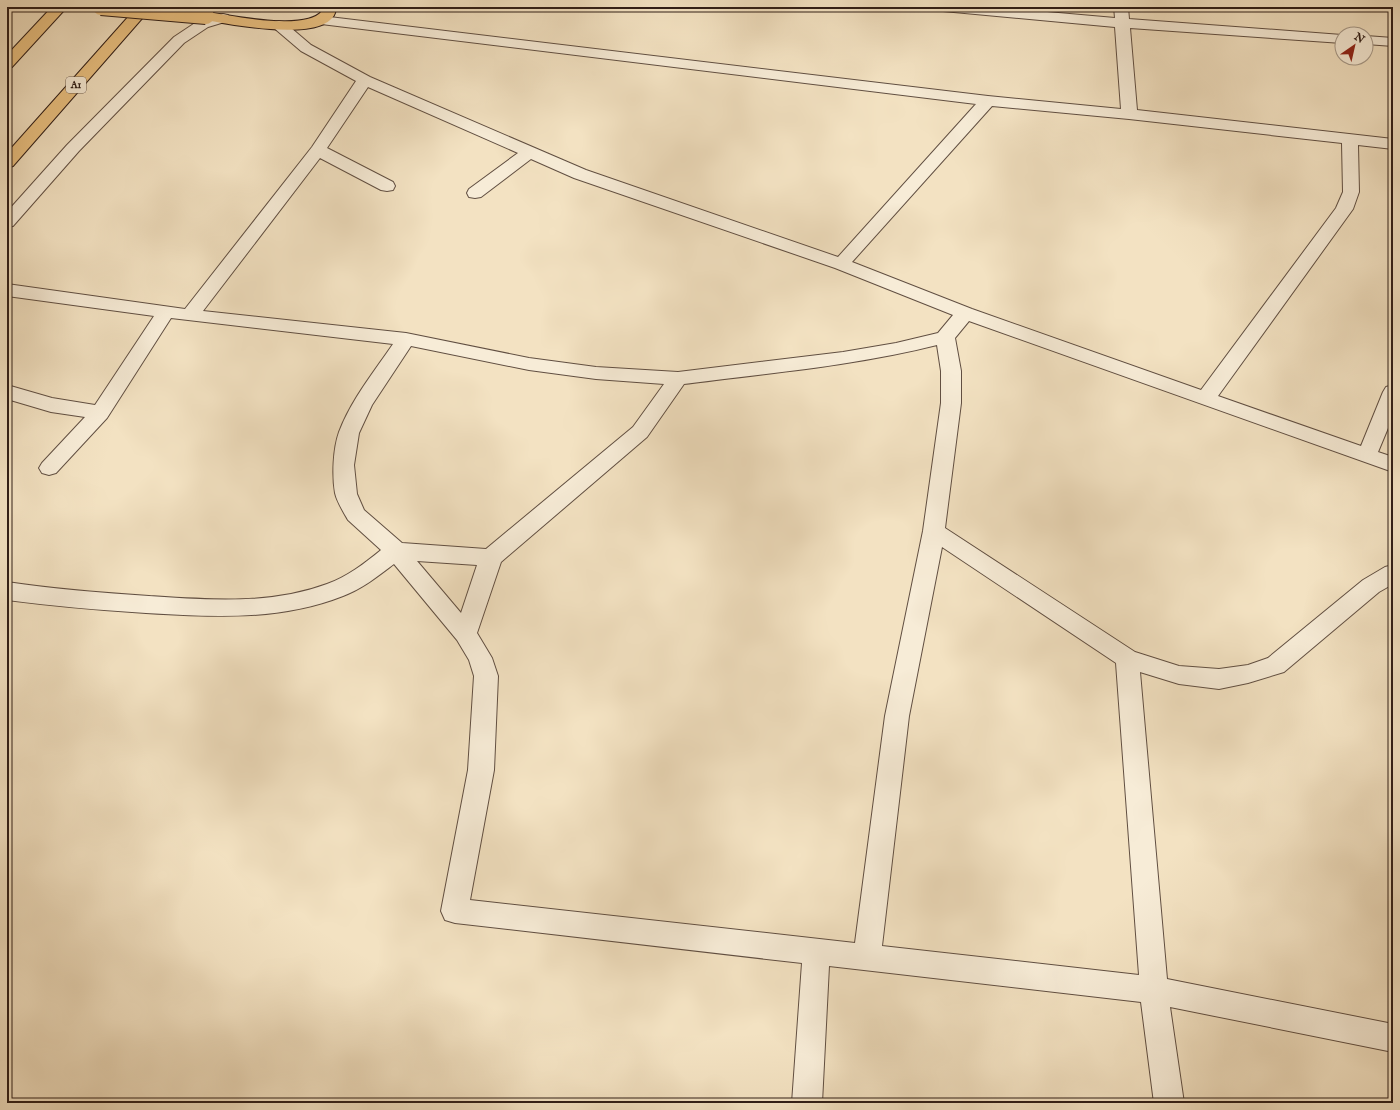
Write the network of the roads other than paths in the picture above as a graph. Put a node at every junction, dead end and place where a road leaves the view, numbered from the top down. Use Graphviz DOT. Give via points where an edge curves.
graph roads {
  1 [pos="60,7"];
  2 [pos="101,7"];
  3 [pos="145,7"];
  4 [pos="329,7"];
  5 [pos="943,7"];
  6 [pos="1121,7"];
  7 [pos="223,18"];
  8 [pos="322,20"];
  9 [pos="1122,23"];
  10 [pos="279,26"];
  11 [pos="1334,38"];
  12 [pos="1374,41"];
  13 [pos="1393,42"];
  14 [pos="7,64"];
  15 [pos="365,80"];
  16 [pos="988,101"];
  17 [pos="1130,114"];
  18 [pos="1350,138"];
  19 [pos="1393,144"];
  20 [pos="318,150"];
  21 [pos="530,152"];
  22 [pos="7,163"];
  23 [pos="387,186"];
  24 [pos="475,192"];
  25 [pos="7,222"];
  26 [pos="841,264"];
  27 [pos="7,290"];
  28 [pos="166,312"];
  29 [pos="964,313"];
  30 [pos="190,314"];
  31 [pos="945,337"];
  32 [pos="406,339"];
  33 [pos="678,378"];
  34 [pos="7,392"];
  35 [pos="1393,392"];
  36 [pos="1205,399"];
  37 [pos="100,413"];
  38 [pos="1367,455"];
  39 [pos="1393,465"];
  40 [pos="49,468"];
  41 [pos="934,530"];
  42 [pos="396,551"];
  43 [pos="491,558"];
  44 [pos="1393,573"];
  45 [pos="7,591"];
  46 [pos="465,634"];
  47 [pos="1127,659"];
  48 [pos="816,953"];
  49 [pos="867,958"];
  50 [pos="1154,990"];
  51 [pos="1393,1038"];
  52 [pos="807,1103"];
  53 [pos="1169,1103"];
  1 -- 14 [label="main road"];
  2 -- 7 [label="main road, bridge"];
  3 -- 22 [label="main road, A1"];
  4 -- 8 [label="main road" via="329,12"];
  5 -- 9 [label="street"];
  6 -- 9 [label="street"];
  7 -- 10 [label="main road"];
  7 -- 25 [label="street" via="204,24 179,40 73,148"];
  8 -- 10 [label="main road" via="301,25"];
  8 -- 16 [label="street"];
  9 -- 11 [label="street"];
  9 -- 17 [label="street"];
  10 -- 15 [label="street" via="306,48"];
  12 -- 13 [label="street"];
  15 -- 20 [label="street"];
  15 -- 21 [label="street"];
  16 -- 17 [label="street"];
  16 -- 26 [label="street"];
  17 -- 18 [label="street"];
  18 -- 19 [label="street"];
  18 -- 36 [label="street" via="1351,192 1344,209"];
  20 -- 23 [label="street"];
  20 -- 30 [label="street"];
  21 -- 24 [label="street"];
  21 -- 26 [label="street" via="580,174"];
  26 -- 29 [label="street"];
  27 -- 28 [label="street"];
  28 -- 30 [label="street"];
  28 -- 37 [label="street"];
  29 -- 31 [label="street"];
  29 -- 36 [label="street"];
  30 -- 32 [label="street"];
  31 -- 33 [label="street" via="843,358"];
  31 -- 41 [label="street" via="951,370 951,403"];
  32 -- 33 [label="street" via="544,366 596,373"];
  32 -- 42 [label="street" via="363,404 349,433 344,465 346,494 356,515"];
  33 -- 43 [label="street" via="640,432"];
  34 -- 37 [label="street" via="51,405"];
  35 -- 38 [label="street"];
  36 -- 38 [label="street"];
  37 -- 40 [label="street"];
  38 -- 39 [label="street"];
  41 -- 47 [label="street"];
  41 -- 49 [label="street" via="898,716"];
  42 -- 43 [label="street"];
  42 -- 45 [label="street" via="365,574 336,590 300,600 255,607 201,608 63,599"];
  42 -- 46 [label="street"];
  43 -- 46 [label="street"];
  44 -- 47 [label="street" via="1371,586 1276,665 1248,674 1219,679 1179,675"];
  46 -- 48 [label="street" via="480,658 486,676 481,770 455,911"];
  47 -- 50 [label="street"];
  48 -- 49 [label="street"];
  48 -- 52 [label="street"];
  49 -- 50 [label="street"];
  50 -- 51 [label="street"];
  50 -- 53 [label="street"];
}
